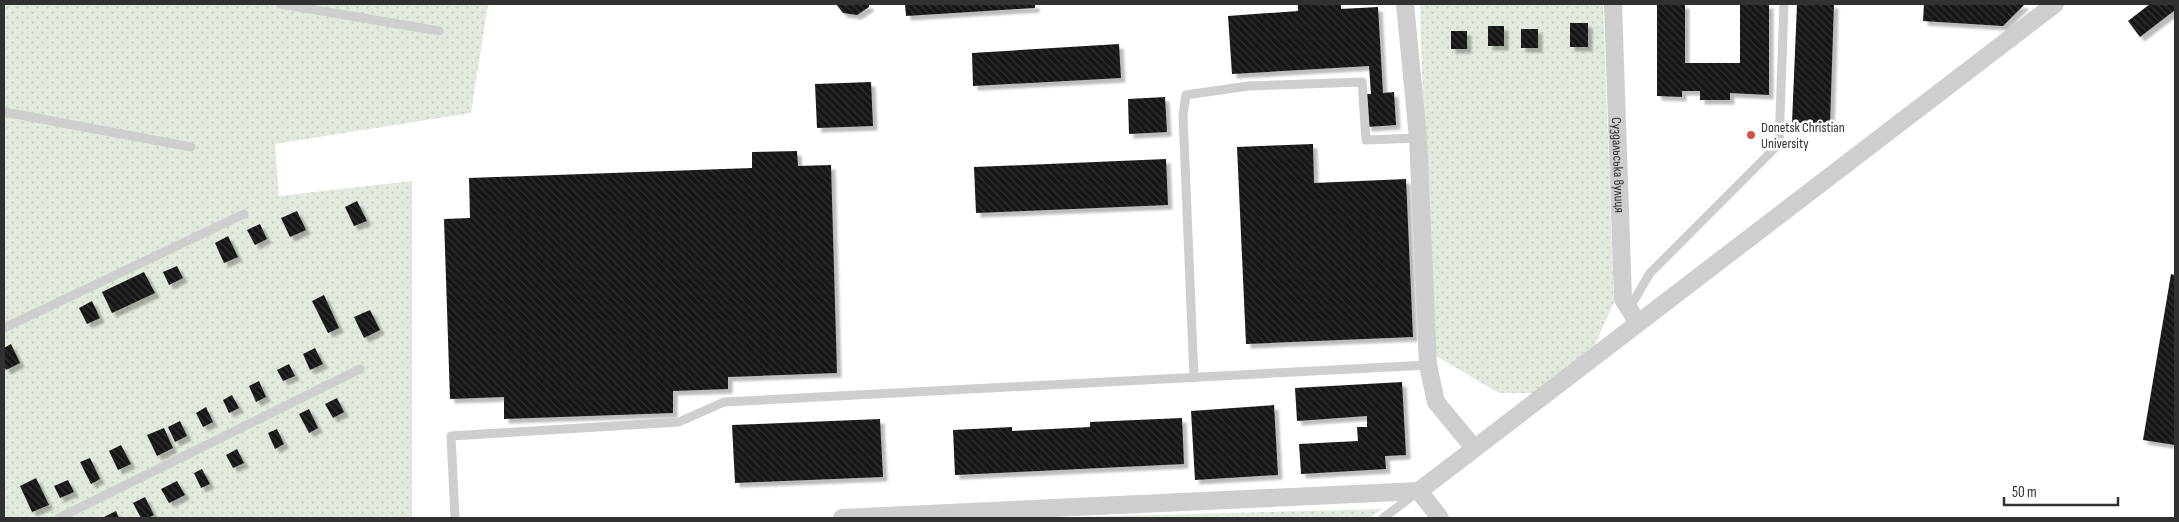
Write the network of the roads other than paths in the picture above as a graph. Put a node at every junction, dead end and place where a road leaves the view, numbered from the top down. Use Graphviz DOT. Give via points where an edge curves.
graph roads {
  1 [pos="281,4"];
  2 [pos="1406,4"];
  3 [pos="1614,4"];
  4 [pos="1784,4"];
  5 [pos="2055,4"];
  6 [pos="439,31"];
  7 [pos="4,112"];
  8 [pos="1418,138"];
  9 [pos="191,148"];
  10 [pos="244,214"];
  11 [pos="1634,316"];
  12 [pos="4,328"];
  13 [pos="1428,365"];
  14 [pos="360,369"];
  15 [pos="1194,378"];
  16 [pos="1474,448"];
  17 [pos="1419,491"];
  18 [pos="59,518"];
  19 [pos="455,518"];
  20 [pos="842,518"];
  21 [pos="1383,518"];
  22 [pos="1440,518"];
  1 -- 6 [label="lane"];
  2 -- 8 [label="street"];
  3 -- 11 [label="street, Суздальська вулиця" via="1623,299"];
  4 -- 11 [label="lane" via="1779,144 1650,272"];
  5 -- 11 [label="street"];
  7 -- 9 [label="lane"];
  8 -- 13 [label="street"];
  8 -- 15 [label="lane" via="1366,140 1362,82 1248,86 1186,95 1183,114"];
  10 -- 12 [label="lane"];
  11 -- 16 [label="street"];
  13 -- 15 [label="lane"];
  13 -- 16 [label="street" via="1436,402"];
  14 -- 18 [label="lane"];
  15 -- 19 [label="lane" via="724,402 679,422 451,436"];
  16 -- 17 [label="street"];
  17 -- 20 [label="street"];
  17 -- 21 [label="lane"];
  17 -- 22 [label="street"];
}
